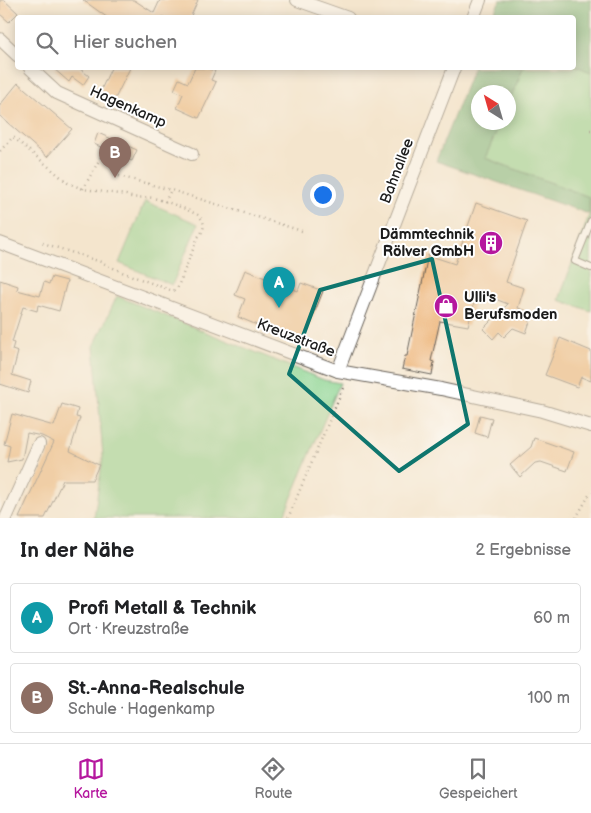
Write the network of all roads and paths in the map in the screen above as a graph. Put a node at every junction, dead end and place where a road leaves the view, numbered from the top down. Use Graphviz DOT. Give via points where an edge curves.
graph roads {
  1 [pos="297,0"];
  2 [pos="480,0"];
  3 [pos="340,15"];
  4 [pos="474,15"];
  5 [pos="0,40"];
  6 [pos="15,53"];
  7 [pos="32,70"];
  8 [pos="453,70"];
  9 [pos="0,151"];
  10 [pos="102,154"];
  11 [pos="192,154"];
  12 [pos="119,176"];
  13 [pos="83,190"];
  14 [pos="171,190"];
  15 [pos="165,202"];
  16 [pos="591,222"];
  17 [pos="305,232"];
  18 [pos="38,242"];
  19 [pos="0,244"];
  20 [pos="591,268"];
  21 [pos="338,371"];
  22 [pos="591,426"];
  23 [pos="39,444"];
  24 [pos="591,492"];
  25 [pos="6,518"];
  26 [pos="576,518"];
  1 -- 3 [label="street"];
  2 -- 4 [label="street"];
  5 -- 6 [label="street"];
  7 -- 11 [label="street, Hagenkamp" via="57,93"];
  8 -- 21 [label="street, Bahnallee"];
  9 -- 13 [label="path" via="12,137 61,179"];
  10 -- 13 [label="path"];
  12 -- 14 [label="path"];
  13 -- 15 [label="path"];
  14 -- 15 [label="path"];
  14 -- 17 [label="path"];
  15 -- 18 [label="path" via="198,215 204,226 177,289 173,291 101,262"];
  16 -- 20 [label="lane" via="575,261"];
  19 -- 21 [label="street, Kreuzstraße"];
  21 -- 22 [label="street, Kreuzstraße" via="441,389 542,411"];
  23 -- 25 [label="street"];
  24 -- 26 [label="path"];
}
